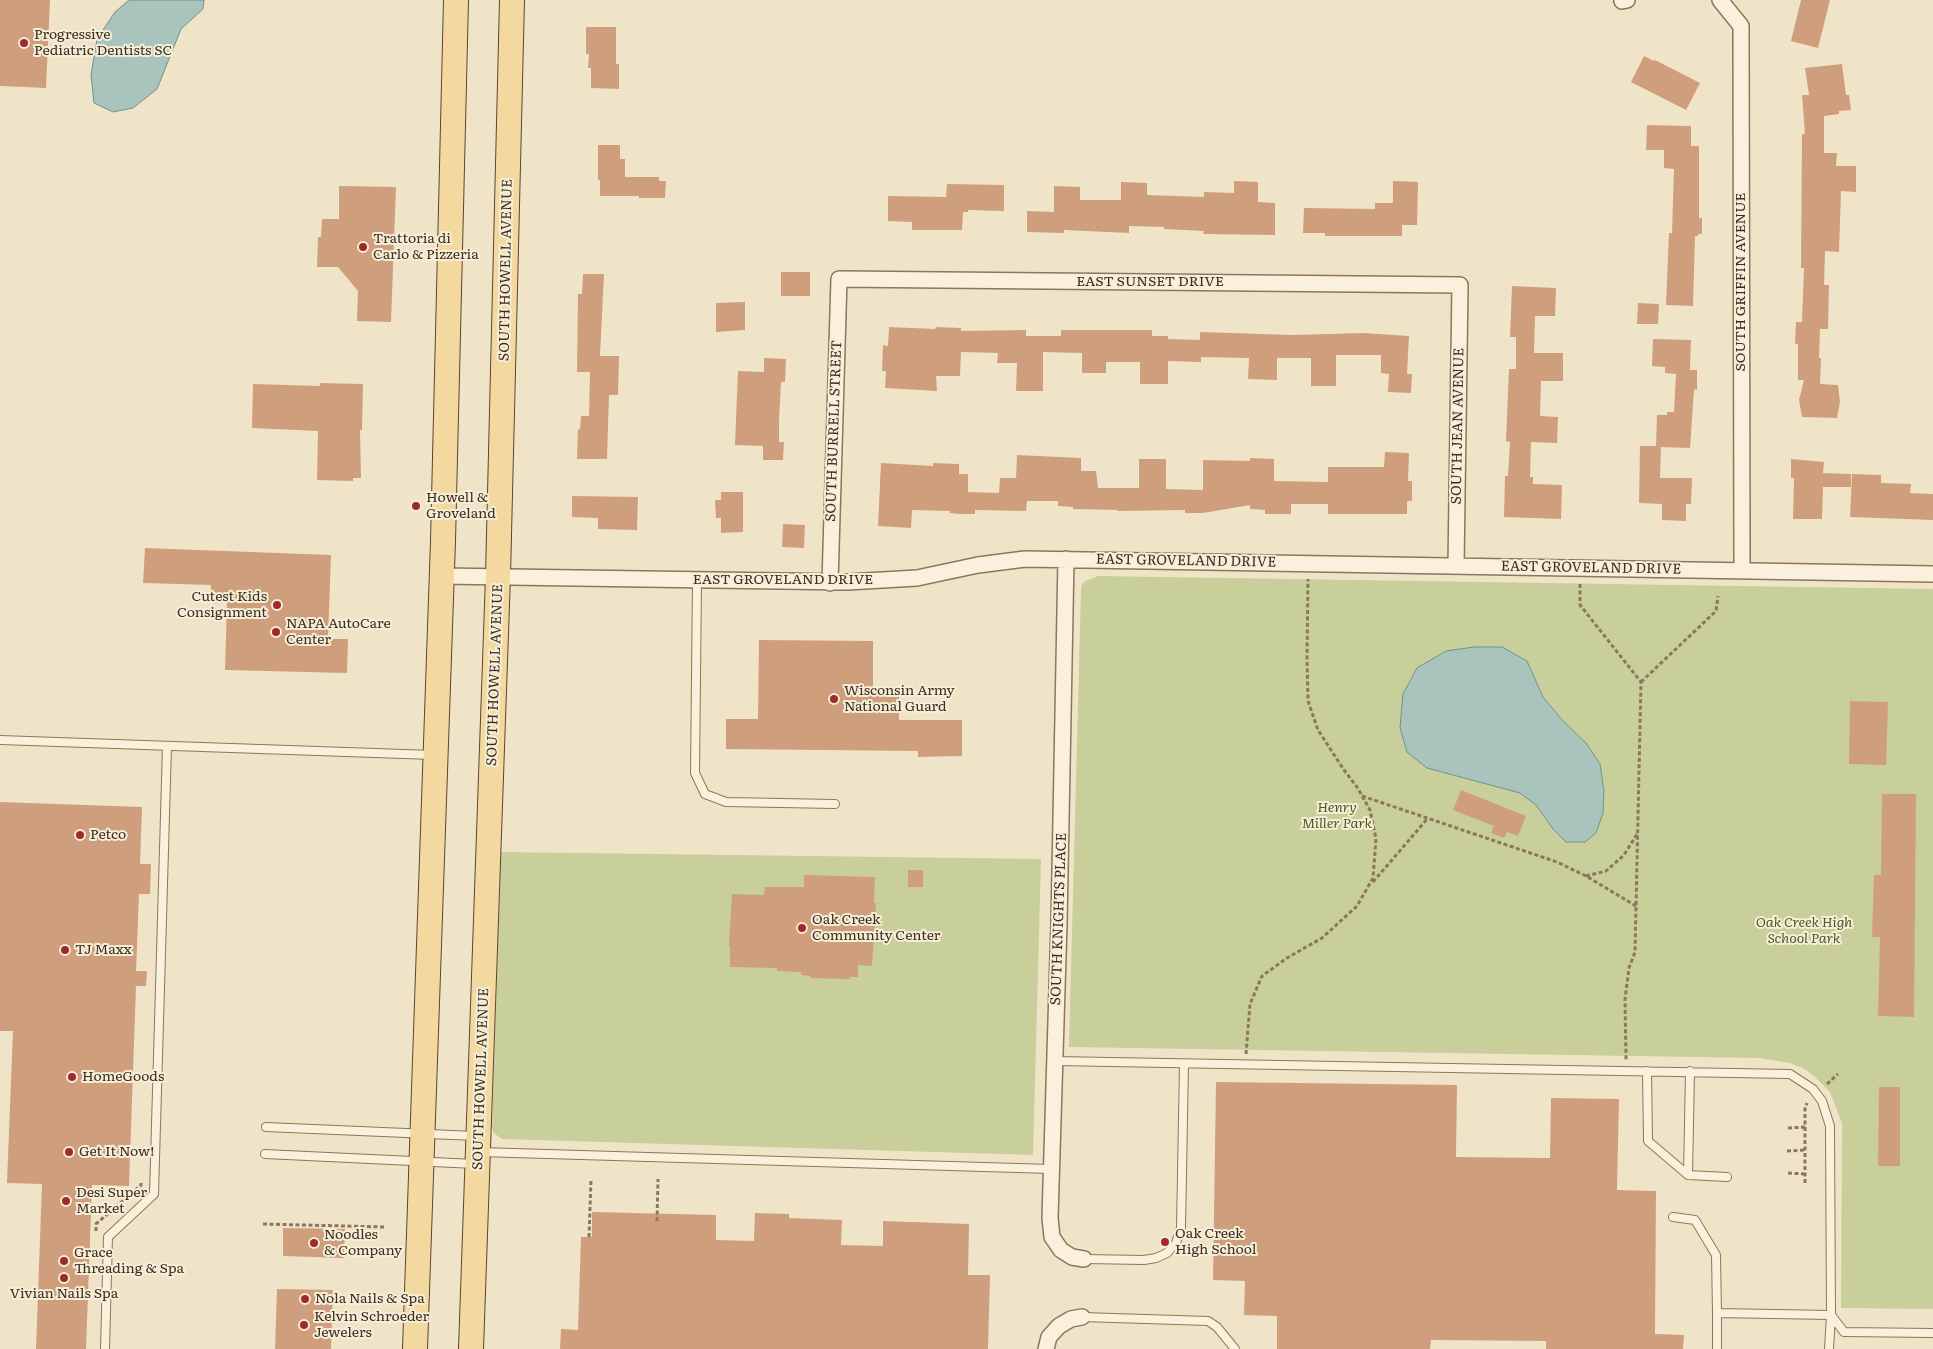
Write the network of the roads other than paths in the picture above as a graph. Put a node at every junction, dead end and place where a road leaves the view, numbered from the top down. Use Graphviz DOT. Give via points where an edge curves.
graph roads {
  1 [pos="456,0"];
  2 [pos="1627,0"];
  3 [pos="1720,0"];
  4 [pos="1622,1"];
  5 [pos="511,2"];
  6 [pos="839,279"];
  7 [pos="1460,285"];
  8 [pos="1066,559"];
  9 [pos="1456,566"];
  10 [pos="1742,570"];
  11 [pos="1933,574"];
  12 [pos="441,576"];
  13 [pos="498,576"];
  14 [pos="697,580"];
  15 [pos="830,583"];
  16 [pos="0,740"];
  17 [pos="167,746"];
  18 [pos="436,755"];
  19 [pos="835,804"];
  20 [pos="1054,1061"];
  21 [pos="1184,1064"];
  22 [pos="1647,1071"];
  23 [pos="1690,1071"];
  24 [pos="266,1127"];
  25 [pos="423,1134"];
  26 [pos="479,1150"];
  27 [pos="265,1154"];
  28 [pos="422,1162"];
  29 [pos="1051,1169"];
  30 [pos="1688,1175"];
  31 [pos="1727,1177"];
  32 [pos="1673,1217"];
  33 [pos="1084,1259"];
  34 [pos="1717,1313"];
  35 [pos="1831,1315"];
  36 [pos="1082,1317"];
  37 [pos="1933,1333"];
  38 [pos="105,1349"];
  39 [pos="415,1349"];
  40 [pos="471,1349"];
  41 [pos="1046,1349"];
  42 [pos="1235,1349"];
  43 [pos="1717,1349"];
  44 [pos="1829,1349"];
  1 -- 12 [label="main road"];
  2 -- 4 [label="street"];
  3 -- 10 [label="street, SOUTH GRIFFIN AVENUE" via="1741,26"];
  5 -- 13 [label="main road, SOUTH HOWELL AVENUE"];
  6 -- 7 [label="street, EAST SUNSET DRIVE"];
  6 -- 15 [label="street, SOUTH BURRELL STREET"];
  7 -- 9 [label="street, SOUTH JEAN AVENUE"];
  8 -- 9 [label="street, EAST GROVELAND DRIVE"];
  8 -- 15 [label="street, EAST GROVELAND DRIVE" via="1006,560 918,578"];
  8 -- 20 [label="street, SOUTH KNIGHTS PLACE"];
  9 -- 10 [label="street, EAST GROVELAND DRIVE"];
  10 -- 11 [label="street, EAST GROVELAND DRIVE"];
  12 -- 13 [label="street, EAST GROVELAND DRIVE"];
  12 -- 18 [label="main road"];
  13 -- 14 [label="street, EAST GROVELAND DRIVE"];
  13 -- 26 [label="main road, SOUTH HOWELL AVENUE"];
  14 -- 15 [label="street, EAST GROVELAND DRIVE"];
  14 -- 19 [label="lane" via="695,773 705,794 726,802"];
  16 -- 17 [label="lane"];
  17 -- 18 [label="lane"];
  17 -- 38 [label="lane" via="154,1194 108,1237"];
  18 -- 25 [label="main road"];
  20 -- 21 [label="lane"];
  20 -- 29 [label="street, SOUTH KNIGHTS PLACE"];
  21 -- 22 [label="lane"];
  21 -- 33 [label="lane" via="1181,1228 1176,1243 1167,1253 1156,1258"];
  22 -- 23 [label="lane"];
  22 -- 30 [label="lane" via="1648,1141"];
  23 -- 30 [label="lane"];
  23 -- 35 [label="lane" via="1790,1074 1813,1089 1822,1101 1830,1126"];
  24 -- 25 [label="lane"];
  25 -- 26 [label="lane"];
  25 -- 28 [label="main road"];
  26 -- 28 [label="lane"];
  26 -- 29 [label="lane"];
  26 -- 40 [label="main road, SOUTH HOWELL AVENUE"];
  27 -- 28 [label="lane"];
  28 -- 39 [label="main road"];
  29 -- 33 [label="street, SOUTH KNIGHTS PLACE" via="1052,1237 1061,1250 1072,1257"];
  30 -- 31 [label="lane"];
  32 -- 34 [label="lane" via="1695,1220 1716,1255"];
  34 -- 35 [label="lane"];
  34 -- 43 [label="lane"];
  35 -- 37 [label="lane" via="1844,1332"];
  35 -- 44 [label="lane"];
  36 -- 41 [label="street" via="1059,1326 1049,1338"];
  36 -- 42 [label="lane" via="1208,1321 1218,1327"];
}
